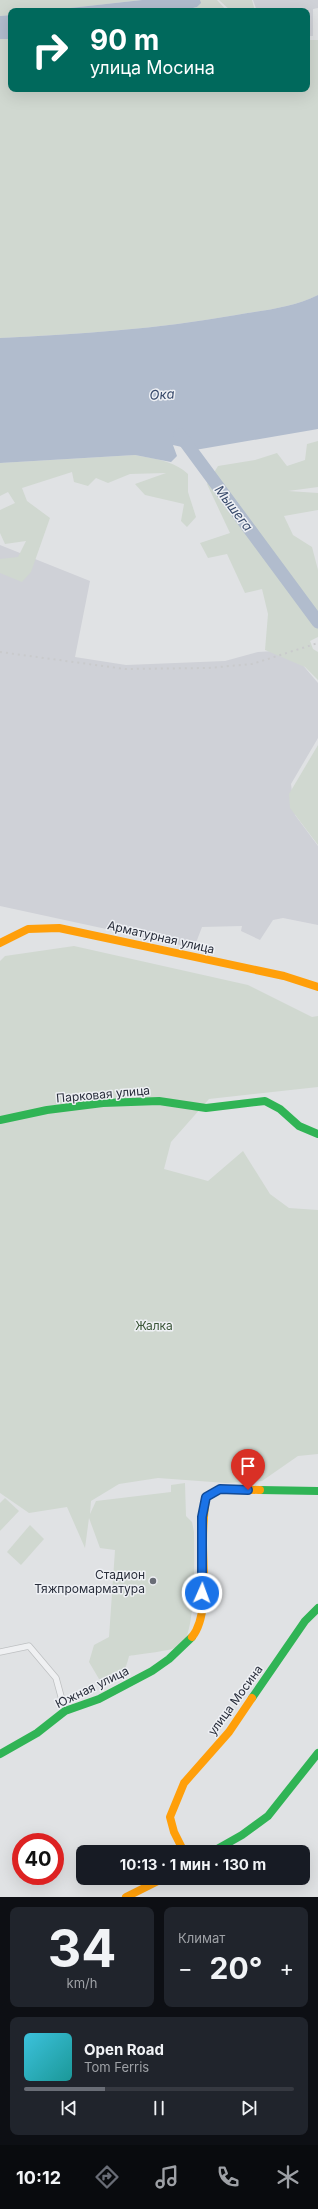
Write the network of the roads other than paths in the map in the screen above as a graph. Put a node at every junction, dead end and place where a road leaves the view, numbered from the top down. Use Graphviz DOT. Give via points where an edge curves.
graph roads {
  1 [pos="0,943"];
  2 [pos="318,987"];
  3 [pos="0,1120"];
  4 [pos="318,1134"];
  5 [pos="318,1491"];
  6 [pos="318,1608"];
  7 [pos="0,1652"];
  8 [pos="65,1711"];
  9 [pos="318,1753"];
  10 [pos="0,1754"];
  11 [pos="180,1845"];
  12 [pos="224,1845"];
  13 [pos="150,1885"];
  14 [pos="126,1897"];
  1 -- 2 [label="street, Арматурная улица" via="28,929 59,928 284,976"];
  3 -- 4 [label="street, Парковая улица" via="23,1114 88,1105 144,1101 206,1108 265,1101 280,1109 299,1126"];
  5 -- 8 [label="street, Южная улица" via="220,1489 206,1497 202,1517 203,1579 200,1621 195,1633 185,1646 166,1661 128,1685"];
  6 -- 11 [label="street, улица Мосина" via="305,1621 229,1732 184,1783 170,1817"];
  7 -- 8 [label="street" via="29,1646 56,1678"];
  8 -- 10 [label="street, Южная улица" via="37,1733"];
  9 -- 12 [label="street" via="268,1816"];
  13 -- 14 [label="street"];
}
